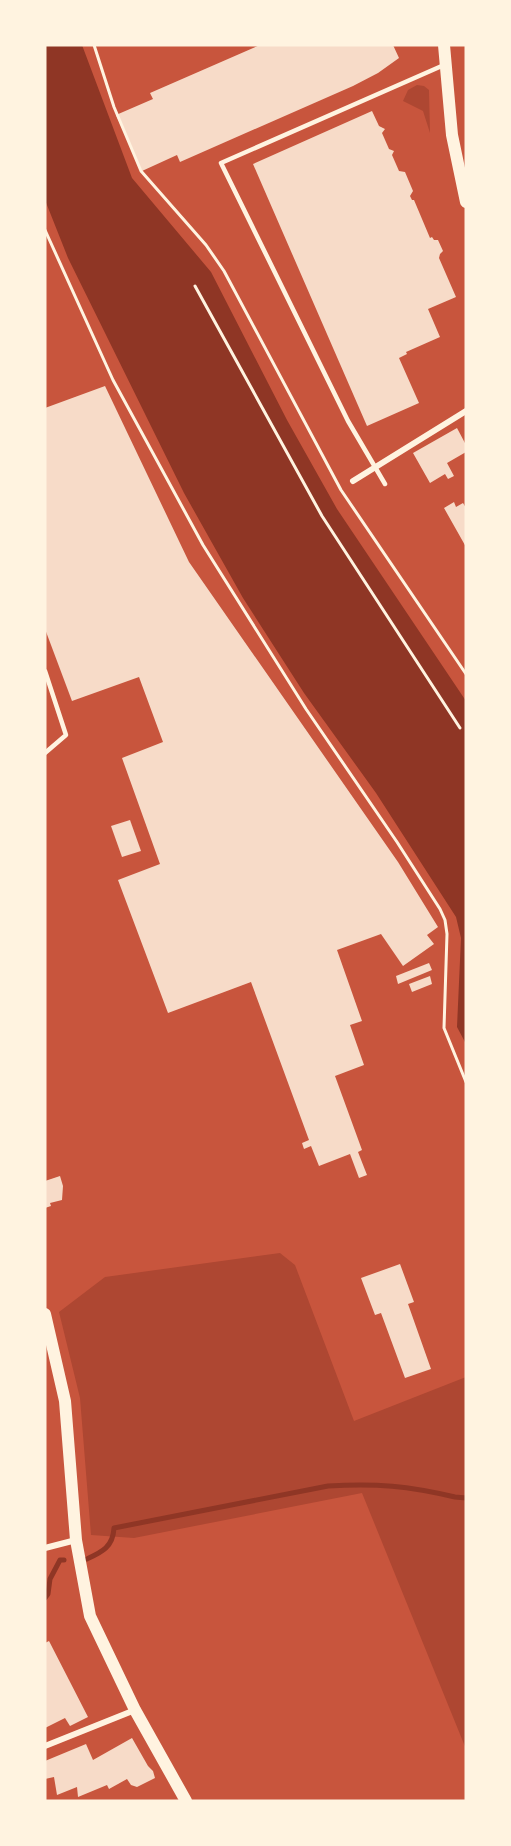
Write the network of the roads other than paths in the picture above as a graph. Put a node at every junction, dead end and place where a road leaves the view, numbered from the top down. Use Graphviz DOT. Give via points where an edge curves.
graph roads {
  1 [pos="444,45"];
  2 [pos="447,64"];
  3 [pos="466,202"];
  4 [pos="466,411"];
  5 [pos="376,468"];
  6 [pos="353,482"];
  7 [pos="385,484"];
  8 [pos="45,671"];
  9 [pos="45,753"];
  10 [pos="46,1324"];
  11 [pos="76,1540"];
  12 [pos="45,1548"];
  13 [pos="135,1710"];
  14 [pos="45,1746"];
  15 [pos="186,1801"];
  1 -- 2 [label="main road"];
  2 -- 3 [label="main road" via="452,135"];
  2 -- 5 [label="lane" via="221,163 348,421"];
  4 -- 5 [label="street"];
  5 -- 6 [label="street"];
  5 -- 7 [label="lane"];
  8 -- 9 [label="lane" via="66,735"];
  10 -- 11 [label="main road" via="65,1401"];
  11 -- 12 [label="street"];
  11 -- 13 [label="main road" via="90,1616"];
  13 -- 14 [label="street"];
  13 -- 15 [label="main road"];
}
